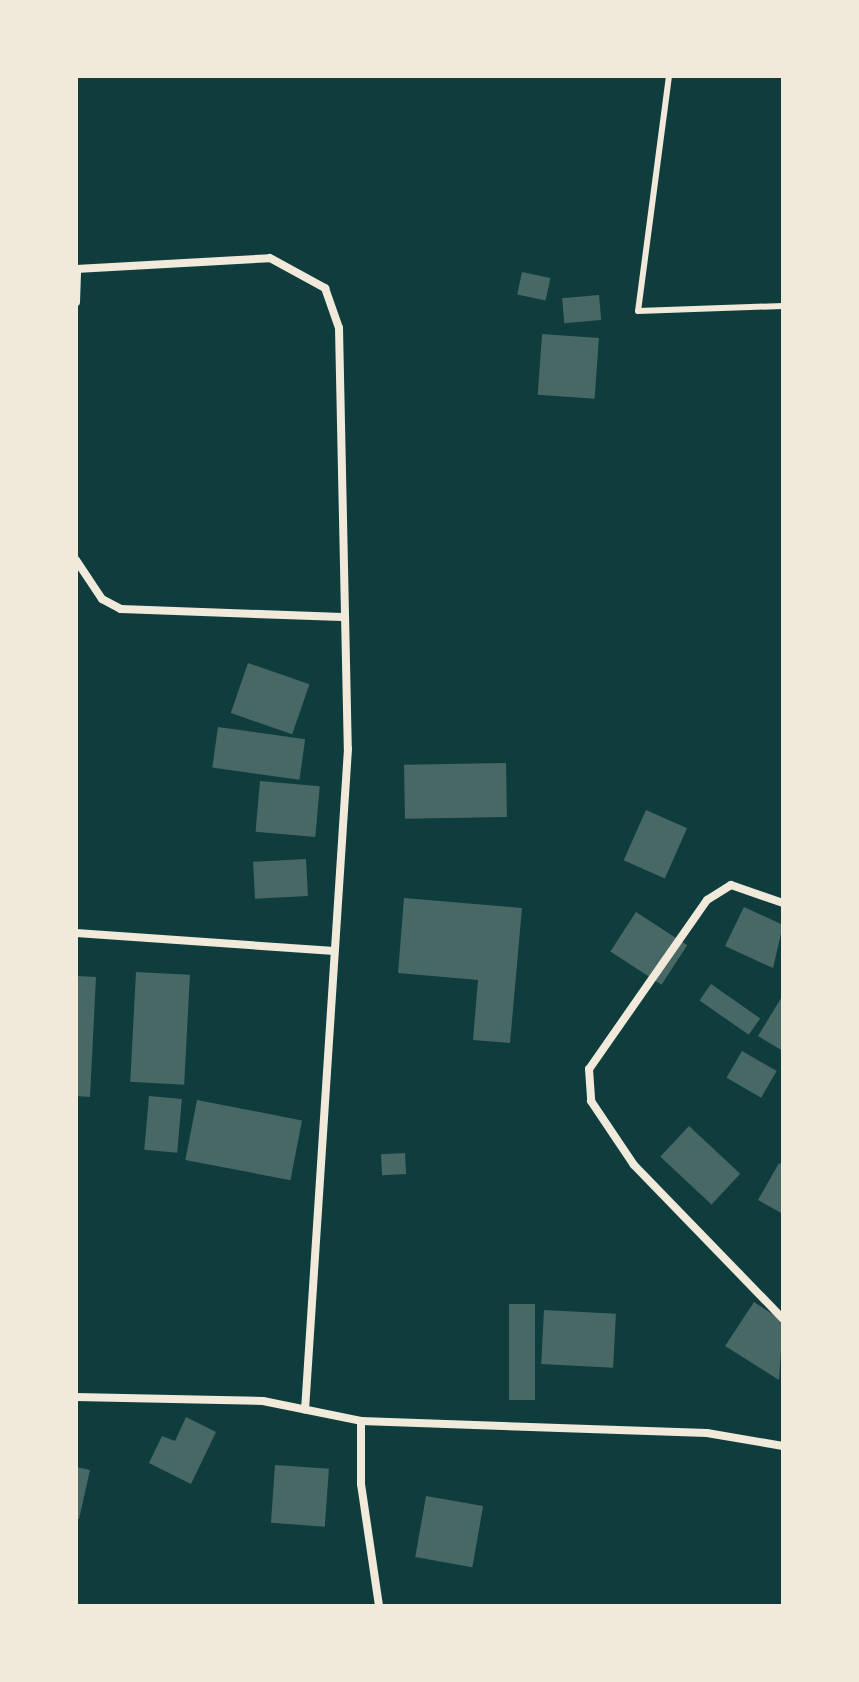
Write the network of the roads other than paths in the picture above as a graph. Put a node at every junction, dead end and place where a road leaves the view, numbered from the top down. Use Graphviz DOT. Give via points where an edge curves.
graph roads {
  1 [pos="669,76"];
  2 [pos="77,269"];
  3 [pos="76,302"];
  4 [pos="783,306"];
  5 [pos="76,560"];
  6 [pos="342,617"];
  7 [pos="783,903"];
  8 [pos="76,933"];
  9 [pos="334,951"];
  10 [pos="783,1319"];
  11 [pos="76,1397"];
  12 [pos="305,1410"];
  13 [pos="361,1421"];
  14 [pos="783,1446"];
  15 [pos="379,1606"];
  1 -- 4 [label="lane" via="638,311"];
  2 -- 3 [label="street"];
  2 -- 6 [label="street" via="270,258 325,288 339,328"];
  5 -- 6 [label="street" via="102,599 121,609"];
  6 -- 9 [label="street" via="348,749"];
  7 -- 10 [label="street" via="731,885 707,900 589,1069 591,1101 634,1165"];
  8 -- 9 [label="street"];
  9 -- 12 [label="street"];
  11 -- 12 [label="street" via="263,1401"];
  12 -- 13 [label="street"];
  13 -- 14 [label="street" via="707,1433"];
  13 -- 15 [label="street" via="361,1484"];
}
